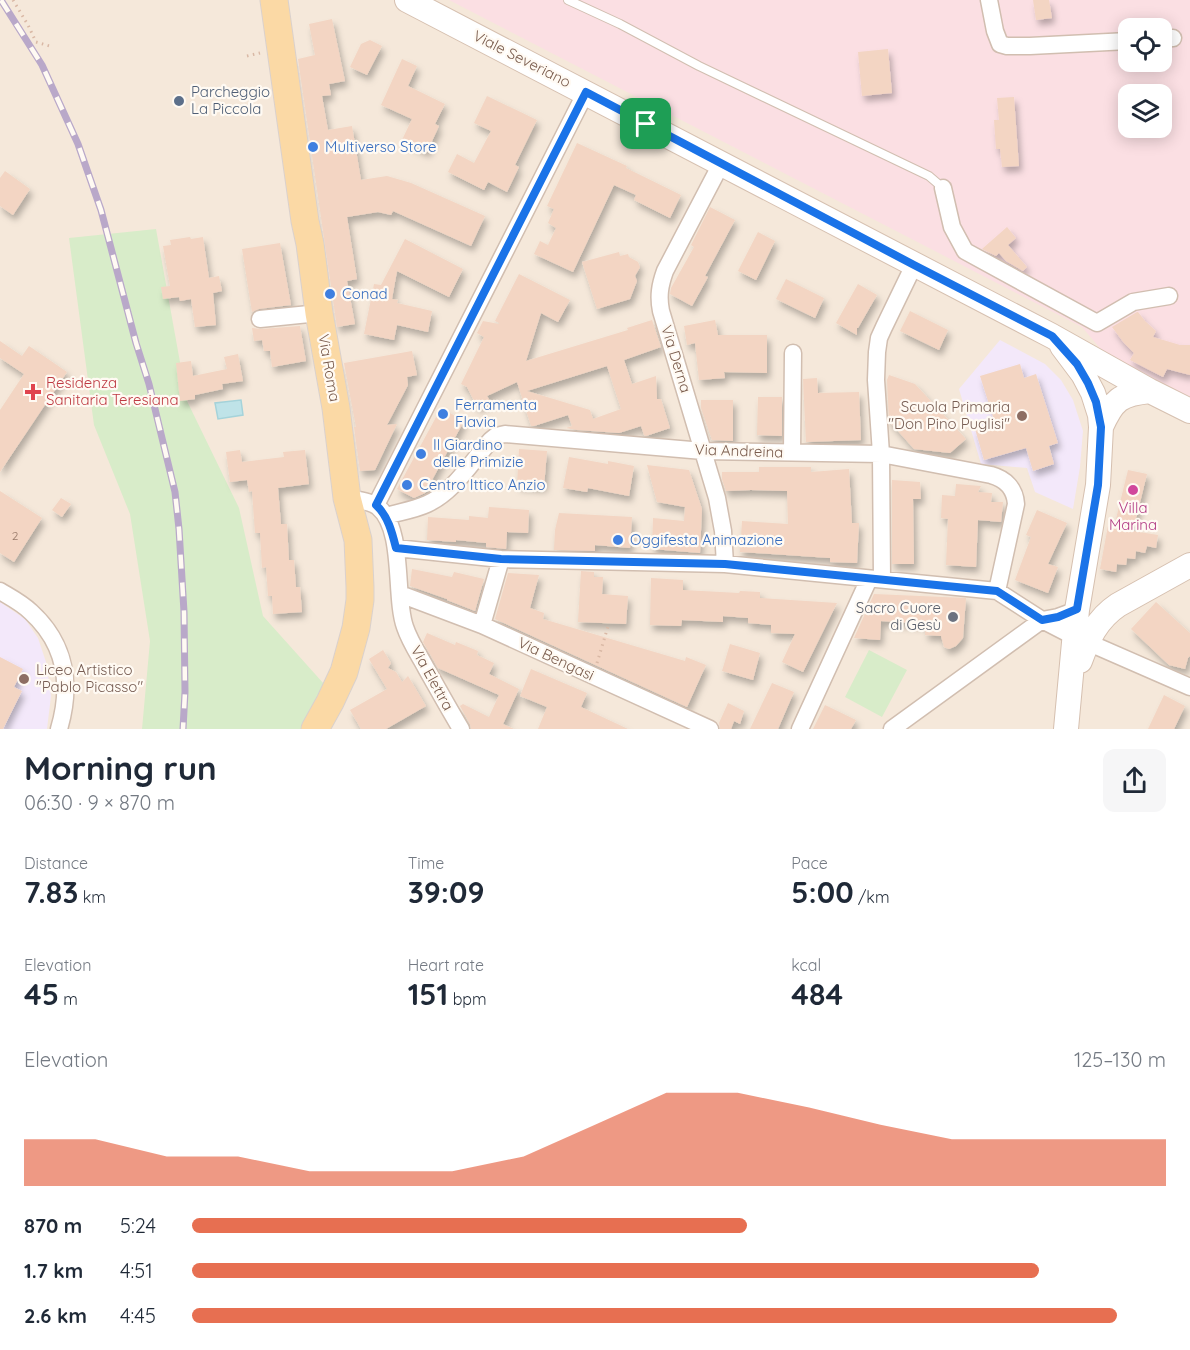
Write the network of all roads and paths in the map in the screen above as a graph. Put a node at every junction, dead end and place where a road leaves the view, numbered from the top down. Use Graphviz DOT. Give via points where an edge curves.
graph roads {
  1 [pos="12,0"];
  2 [pos="274,0"];
  3 [pos="407,0"];
  4 [pos="568,0"];
  5 [pos="989,0"];
  6 [pos="1118,42"];
  7 [pos="54,48"];
  8 [pos="586,92"];
  9 [pos="722,164"];
  10 [pos="943,188"];
  11 [pos="914,265"];
  12 [pos="1169,296"];
  13 [pos="319,313"];
  14 [pos="260,319"];
  15 [pos="1052,336"];
  16 [pos="793,353"];
  17 [pos="1150,391"];
  18 [pos="1190,411"];
  19 [pos="1101,427"];
  20 [pos="703,451"];
  21 [pos="792,452"];
  22 [pos="881,454"];
  23 [pos="348,498"];
  24 [pos="381,511"];
  25 [pos="396,548"];
  26 [pos="501,559"];
  27 [pos="725,564"];
  28 [pos="1190,565"];
  29 [pos="876,579"];
  30 [pos="1082,582"];
  31 [pos="0,591"];
  32 [pos="997,591"];
  33 [pos="400,594"];
  34 [pos="1118,605"];
  35 [pos="1077,609"];
  36 [pos="1042,620"];
  37 [pos="609,623"];
  38 [pos="482,625"];
  39 [pos="1081,640"];
  40 [pos="593,676"];
  41 [pos="1190,687"];
  42 [pos="59,729"];
  43 [pos="315,729"];
  44 [pos="460,729"];
  45 [pos="710,729"];
  46 [pos="800,729"];
  47 [pos="892,729"];
  48 [pos="1066,729"];
  1 -- 7 [label="path" via="36,42"];
  2 -- 13 [label="main road, Via Roma"];
  3 -- 8 [label="main road, Viale Severiano"];
  4 -- 10 [label="lane" via="929,176"];
  5 -- 6 [label="street" via="1000,44"];
  8 -- 9 [label="main road, Viale Severiano"];
  8 -- 24 [label="street"];
  9 -- 11 [label="main road, Viale Severiano"];
  9 -- 20 [label="street, Via Derna" via="665,271 659,297"];
  10 -- 12 [label="street" via="952,227 965,251 1097,323 1133,302"];
  11 -- 15 [label="main road, Viale Severiano"];
  11 -- 22 [label="street" via="878,345"];
  13 -- 14 [label="street"];
  13 -- 23 [label="main road, Via Roma"];
  15 -- 17 [label="main road, Viale Severiano"];
  15 -- 19 [label="main road, Viale Severiano" via="1088,383"];
  16 -- 21 [label="street"];
  17 -- 18 [label="main road, Viale Severiano"];
  17 -- 19 [label="main road, Viale Severiano" via="1117,400"];
  19 -- 30 [label="main road, Viale Severiano" via="1098,485"];
  20 -- 21 [label="street, Via Andreina"];
  20 -- 24 [label="street, Via Andreina" via="501,434 440,496 427,504"];
  20 -- 27 [label="street, Via Derna" via="722,521"];
  21 -- 22 [label="street, Via Andreina"];
  22 -- 29 [label="street"];
  22 -- 32 [label="street, Via Andreina" via="991,476 1008,484 1016,504"];
  23 -- 24 [label="street"];
  23 -- 43 [label="main road, Via Roma" via="358,540 359,614 344,672"];
  24 -- 25 [label="street, Via Elettra"];
  25 -- 26 [label="street"];
  25 -- 33 [label="street, Via Elettra"];
  26 -- 27 [label="street"];
  26 -- 38 [label="street"];
  27 -- 29 [label="street"];
  28 -- 34 [label="main road"];
  29 -- 32 [label="street"];
  29 -- 46 [label="street"];
  30 -- 34 [label="main road" via="1094,600"];
  30 -- 35 [label="main road, Viale Severiano"];
  31 -- 42 [label="street" via="31,611 57,647 66,690"];
  32 -- 36 [label="street"];
  33 -- 38 [label="street, Via Bengasi"];
  33 -- 44 [label="street, Via Elettra" via="401,612 411,642"];
  34 -- 39 [label="main road"];
  35 -- 36 [label="street"];
  35 -- 39 [label="main road, Viale Severiano"];
  36 -- 39 [label="street"];
  36 -- 47 [label="street"];
  37 -- 40 [label="path"];
  38 -- 40 [label="street, Via Bengasi"];
  39 -- 41 [label="street"];
  39 -- 48 [label="main road, Viale Severiano"];
  40 -- 45 [label="street, Via Bengasi"];
}
